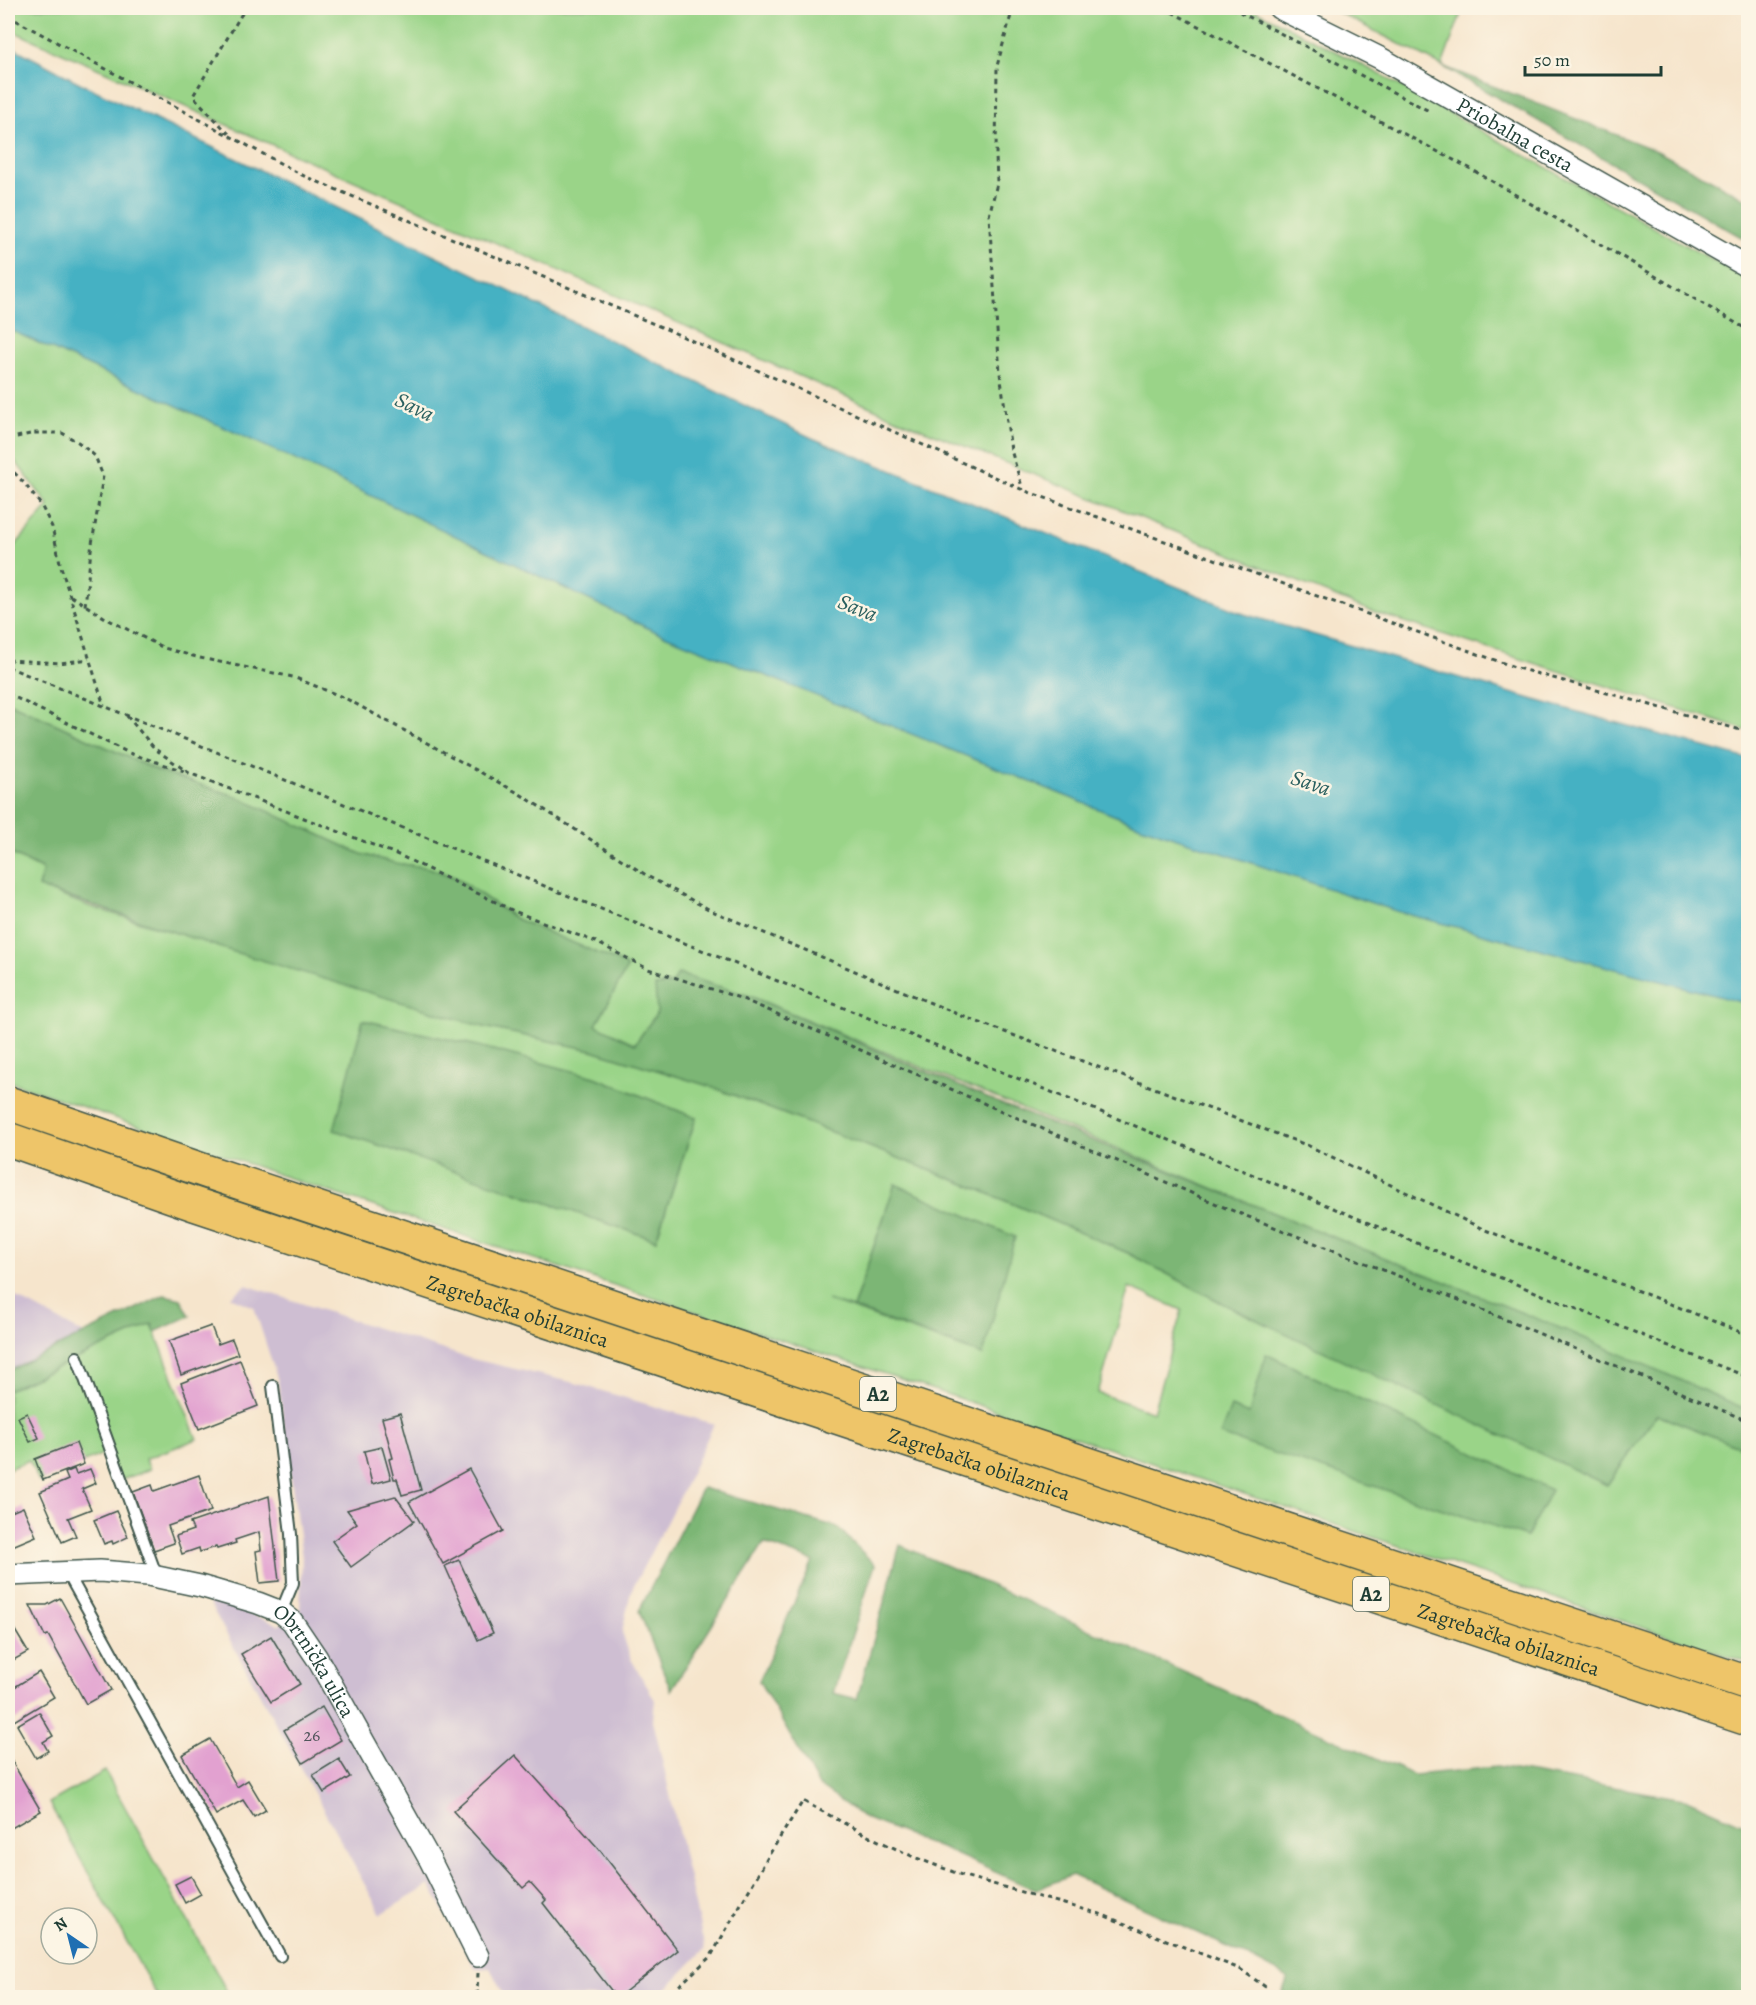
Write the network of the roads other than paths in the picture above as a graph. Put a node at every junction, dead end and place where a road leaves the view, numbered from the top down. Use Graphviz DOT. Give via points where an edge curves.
graph roads {
  1 [pos="1279,8"];
  2 [pos="1749,267"];
  3 [pos="8,1103"];
  4 [pos="8,1139"];
  5 [pos="77,1357"];
  6 [pos="273,1386"];
  7 [pos="67,1572"];
  8 [pos="8,1575"];
  9 [pos="157,1577"];
  10 [pos="281,1612"];
  11 [pos="1749,1683"];
  12 [pos="1749,1719"];
  13 [pos="280,1956"];
  14 [pos="478,1956"];
  1 -- 2 [label="street, Priobalna cesta" via="1380,58"];
  3 -- 11 [label="highway, Zagrebačka obilaznica / A2"];
  4 -- 12 [label="highway, Zagrebačka obilaznica / A2" via="205,1208"];
  5 -- 9 [label="lane"];
  6 -- 10 [label="lane" via="293,1582"];
  7 -- 8 [label="street, Obrtnička ulica"];
  7 -- 9 [label="street, Obrtnička ulica"];
  7 -- 13 [label="lane"];
  9 -- 10 [label="street, Obrtnička ulica" via="200,1586"];
  10 -- 14 [label="street, Obrtnička ulica" via="292,1621 317,1658 430,1860"];
}
